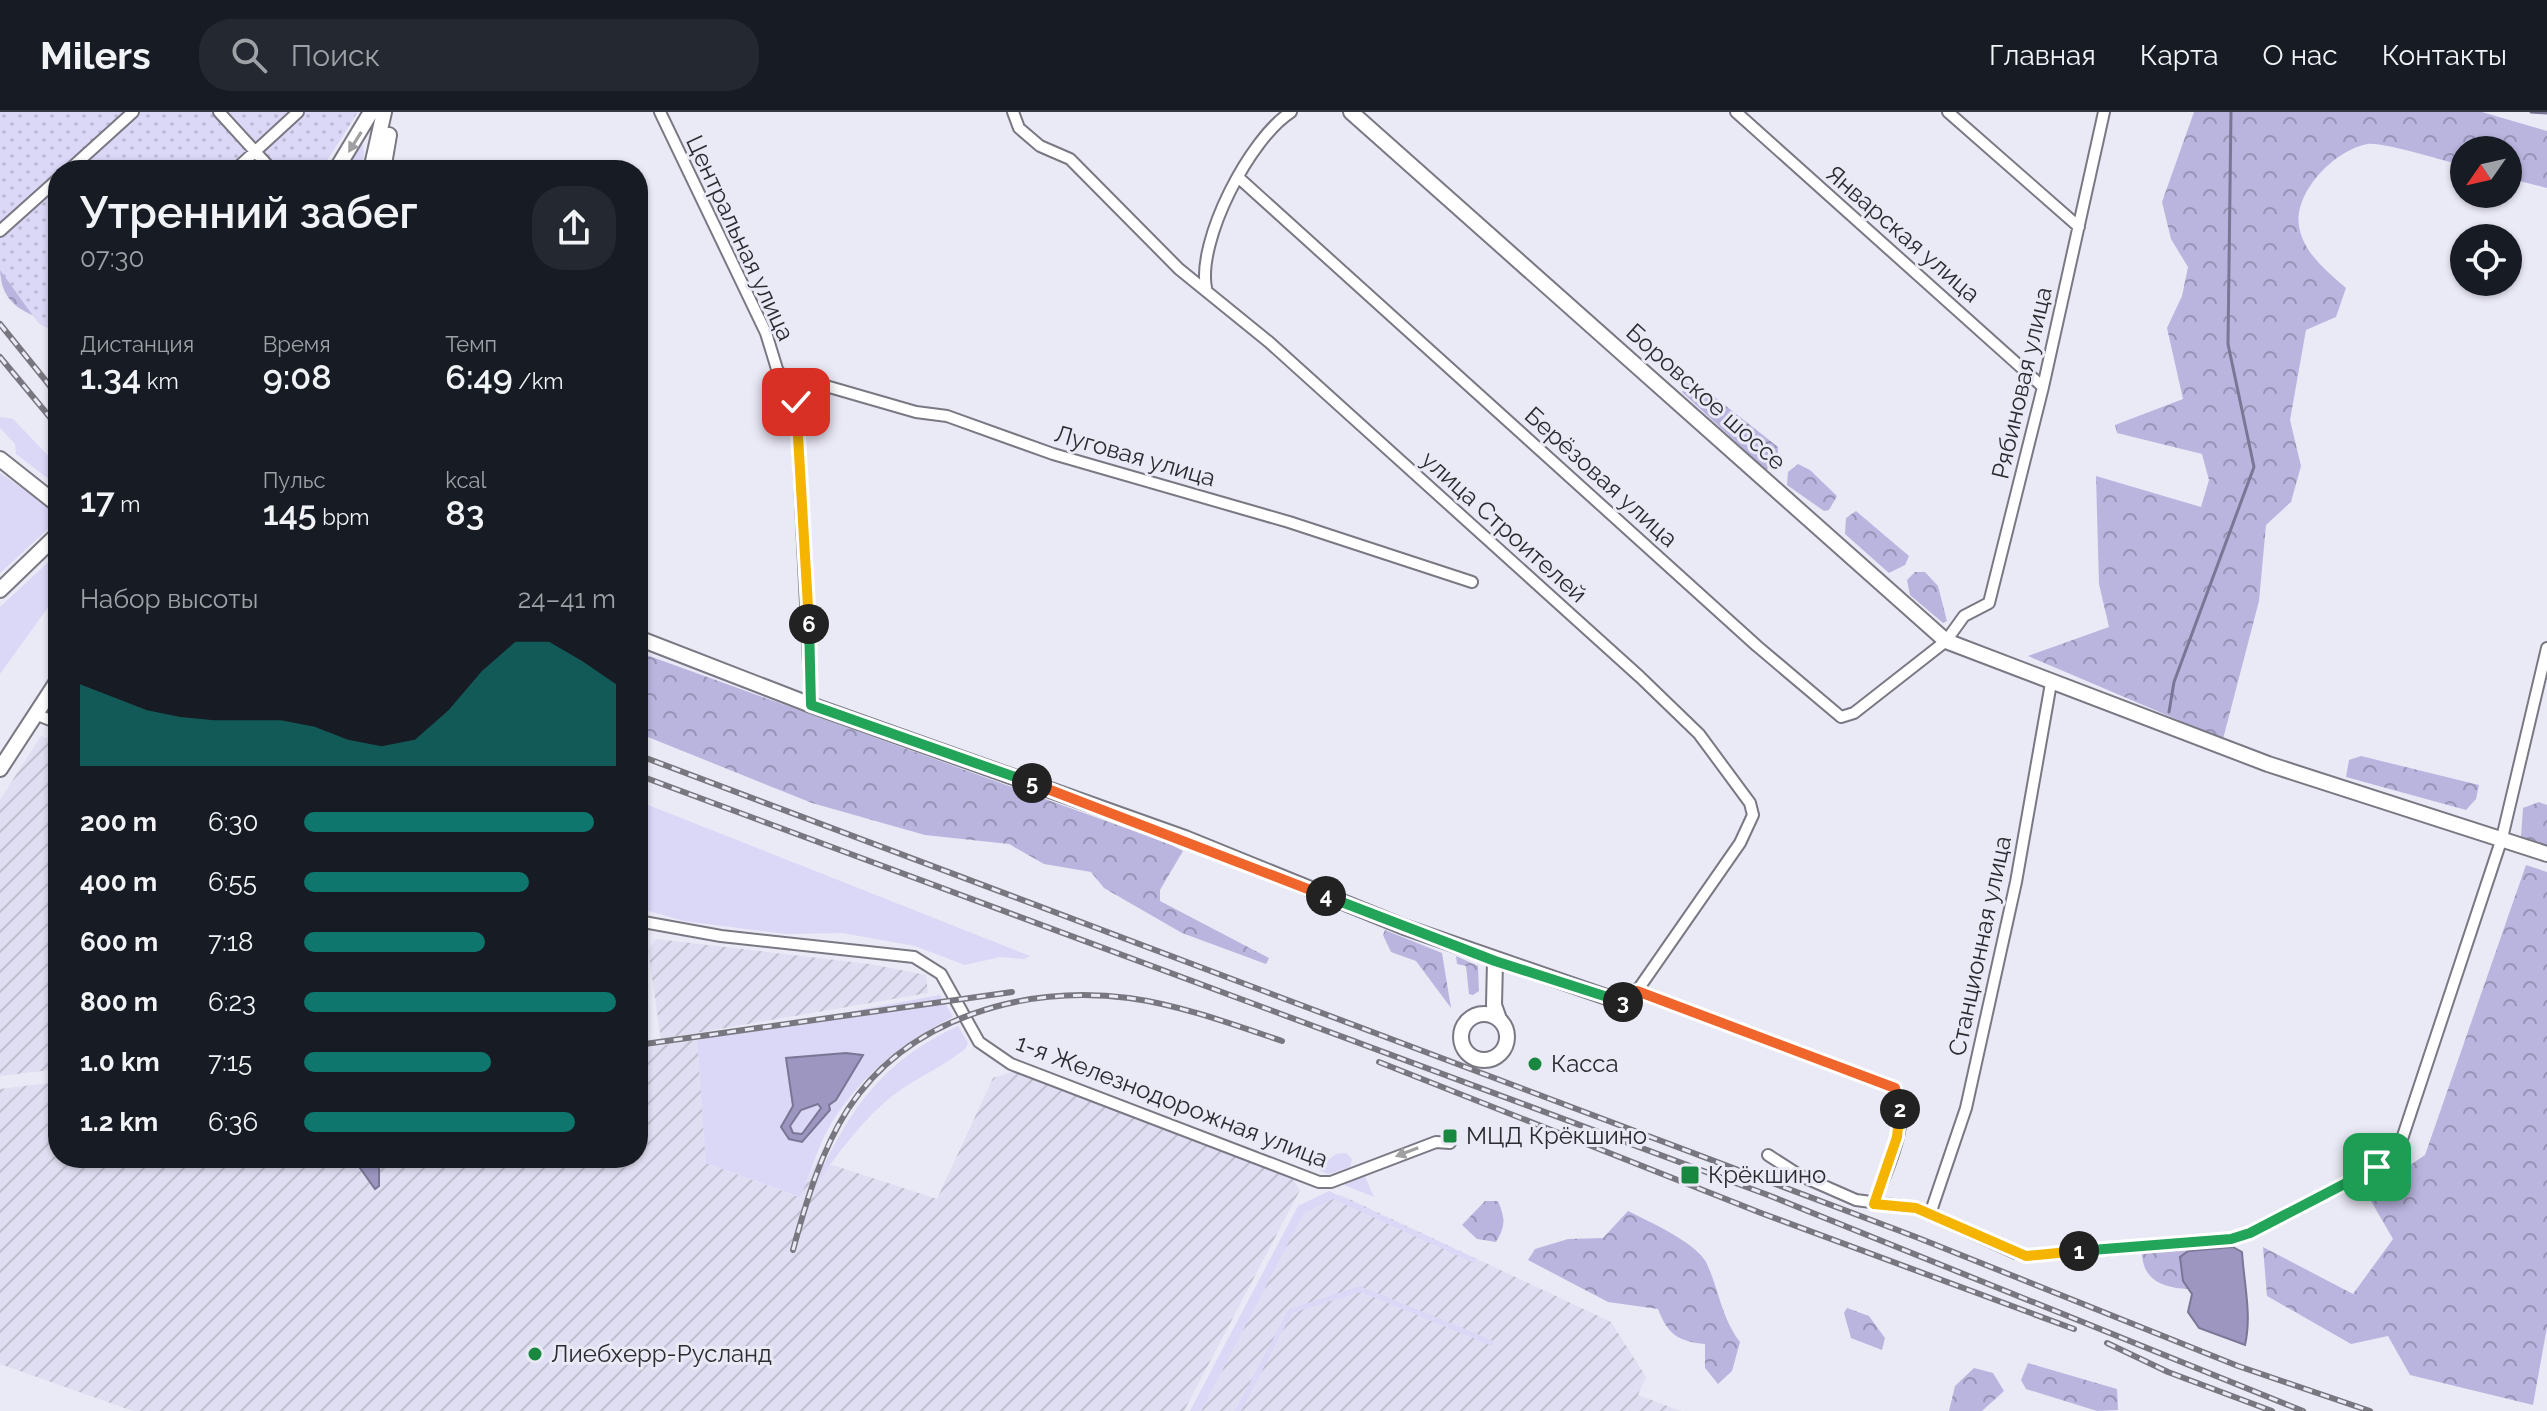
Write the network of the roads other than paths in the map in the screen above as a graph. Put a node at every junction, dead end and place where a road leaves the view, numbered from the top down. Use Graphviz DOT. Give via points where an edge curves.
graph roads {
  1 [pos="133,112"];
  2 [pos="219,112"];
  3 [pos="298,112"];
  4 [pos="371,112"];
  5 [pos="384,112"];
  6 [pos="392,112"];
  7 [pos="660,112"];
  8 [pos="1013,112"];
  9 [pos="1291,112"];
  10 [pos="1351,112"];
  11 [pos="1736,112"];
  12 [pos="1948,112"];
  13 [pos="2104,112"];
  14 [pos="256,151"];
  15 [pos="80,160"];
  16 [pos="246,160"];
  17 [pos="264,160"];
  18 [pos="342,160"];
  19 [pos="373,160"];
  20 [pos="385,160"];
  21 [pos="1239,178"];
  22 [pos="48,188"];
  23 [pos="2079,227"];
  24 [pos="0,231"];
  25 [pos="1206,288"];
  26 [pos="785,380"];
  27 [pos="2043,387"];
  28 [pos="0,459"];
  29 [pos="48,497"];
  30 [pos="48,544"];
  31 [pos="1472,582"];
  32 [pos="0,590"];
  33 [pos="1946,641"];
  34 [pos="648,642"];
  35 [pos="2547,648"];
  36 [pos="2051,683"];
  37 [pos="48,695"];
  38 [pos="811,705"];
  39 [pos="35,714"];
  40 [pos="48,719"];
  41 [pos="0,769"];
  42 [pos="2502,838"];
  43 [pos="2547,854"];
  44 [pos="648,923"];
  45 [pos="1495,961"];
  46 [pos="1637,991"];
  47 [pos="1621,1002"];
  48 [pos="1493,1013"];
  49 [pos="1450,1143"];
  50 [pos="1768,1155"];
  51 [pos="1874,1204"];
  52 [pos="1930,1214"];
  1 -- 15 [label="street"];
  2 -- 14 [label="street"];
  3 -- 14 [label="street"];
  4 -- 18 [label="main road, one-way"];
  5 -- 19 [label="main road"];
  6 -- 20 [label="main road"];
  7 -- 26 [label="street, Центральная улица"];
  8 -- 25 [label="street, улица Строителей" via="1019,128 1040,146 1070,159 1179,269"];
  9 -- 21 [label="street" via="1261,140"];
  10 -- 33 [label="main road, Боровское шоссе"];
  11 -- 27 [label="street, Январская улица"];
  12 -- 23 [label="street"];
  13 -- 23 [label="street, Рябиновая улица"];
  14 -- 16 [label="street"];
  14 -- 17 [label="street"];
  21 -- 25 [label="street" via="1206,254"];
  21 -- 33 [label="street, Берёзовая улица" via="1836,715 1854,713"];
  22 -- 24 [label="street"];
  23 -- 27 [label="street, Рябиновая улица"];
  25 -- 46 [label="street, улица Строителей" via="1640,677 1705,741 1750,803 1753,815 1740,843"];
  26 -- 31 [label="street, Луговая улица" via="805,380 947,416 1053,454"];
  26 -- 38 [label="street, Центральная улица" via="798,412"];
  27 -- 33 [label="street, Рябиновая улица" via="1989,603 1964,616"];
  28 -- 29 [label="main road"];
  30 -- 32 [label="main road"];
  33 -- 36 [label="main road, Боровское шоссе"];
  34 -- 38 [label="main road"];
  35 -- 42 [label="street"];
  36 -- 42 [label="main road, Боровское шоссе" via="2268,764"];
  36 -- 52 [label="street, Станционная улица" via="2016,882 1966,1108"];
  37 -- 39 [label="main road"];
  38 -- 45 [label="main road" via="1171,833"];
  39 -- 40 [label="street"];
  39 -- 41 [label="main road"];
  42 -- 43 [label="main road"];
  42 -- 52 [label="street" via="2400,1145 2385,1163 2231,1239 2026,1256"];
  49 -- 44 [label="street, 1-я Железнодорожная улица, one-way" via="1436,1142 1319,1182 1011,1064 979,1042 943,977 914,957"];
  45 -- 47 [label="main road"];
  45 -- 48 [label="main road"];
  46 -- 47 [label="street"];
  46 -- 51 [label="street" via="1895,1088 1900,1109 1897,1137"];
  50 -- 51 [label="street" via="1799,1175"];
  51 -- 52 [label="street"];
}
